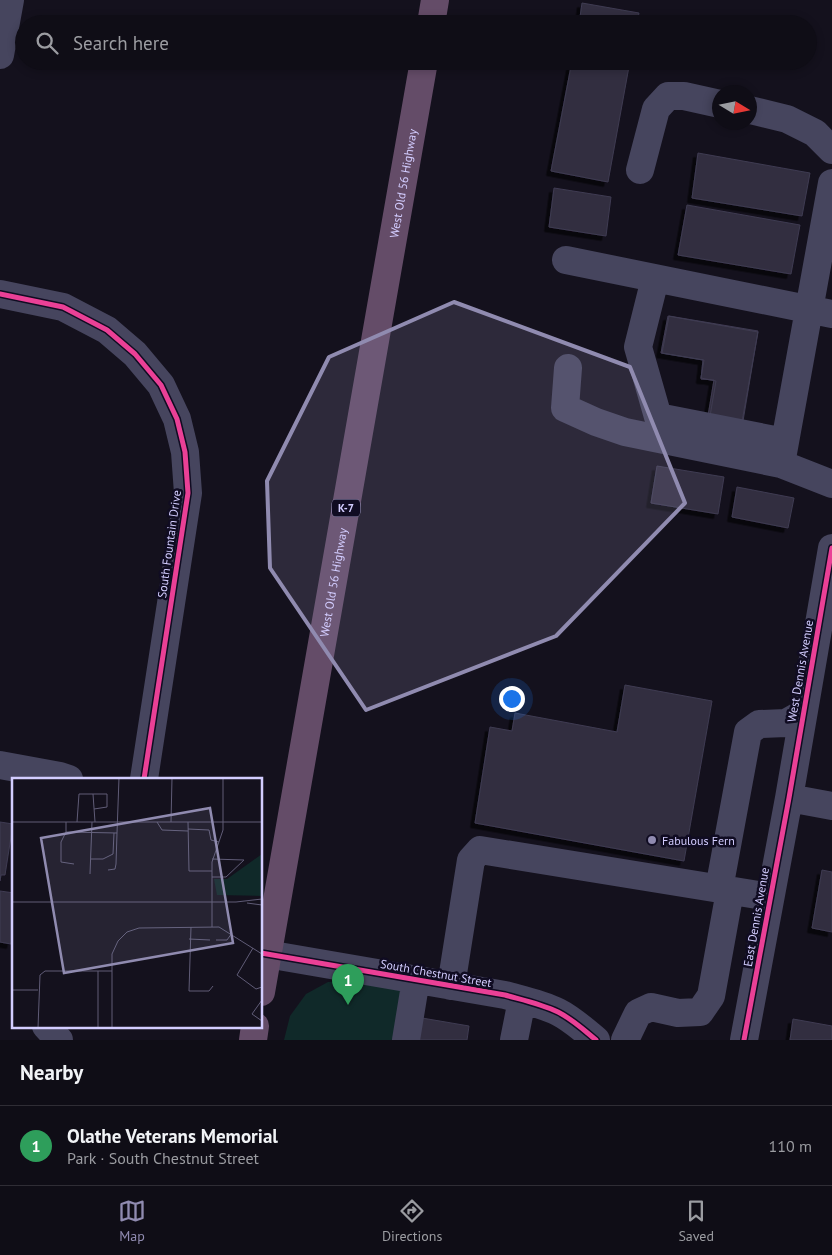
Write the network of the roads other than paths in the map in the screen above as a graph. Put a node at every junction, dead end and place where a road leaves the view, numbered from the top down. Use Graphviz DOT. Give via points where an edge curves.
graph roads {
  1 [pos="10,0"];
  2 [pos="435,0"];
  3 [pos="432,15"];
  4 [pos="0,55"];
  5 [pos="422,70"];
  6 [pos="712,102"];
  7 [pos="757,112"];
  8 [pos="832,150"];
  9 [pos="640,170"];
  10 [pos="832,183"];
  11 [pos="566,260"];
  12 [pos="655,279"];
  13 [pos="0,294"];
  14 [pos="821,311"];
  15 [pos="568,368"];
  16 [pos="783,453"];
  17 [pos="832,484"];
  18 [pos="832,548"];
  19 [pos="802,714"];
  20 [pos="0,765"];
  21 [pos="65,778"];
  22 [pos="144,778"];
  23 [pos="789,798"];
  24 [pos="832,806"];
  25 [pos="724,890"];
  26 [pos="770,897"];
  27 [pos="265,954"];
  28 [pos="416,979"];
  29 [pos="262,982"];
  30 [pos="451,986"];
  31 [pos="522,1000"];
  32 [pos="48,1028"];
  33 [pos="73,1028"];
  34 [pos="61,1040"];
  35 [pos="406,1040"];
  36 [pos="514,1040"];
  37 [pos="596,1040"];
  38 [pos="625,1040"];
  39 [pos="744,1040"];
  1 -- 4 [label="street"];
  2 -- 3 [label="highway"];
  5 -- 27 [label="highway, West Old 56 Highway / K-7"];
  6 -- 9 [label="street" via="668,96 656,109"];
  7 -- 8 [label="street" via="787,119 815,132"];
  10 -- 14 [label="street"];
  11 -- 12 [label="street"];
  12 -- 14 [label="street"];
  12 -- 16 [label="street" via="638,347 658,417"];
  13 -- 22 [label="street, South Fountain Drive" via="63,307 108,330 135,354 161,385 176,419 185,452 188,493"];
  14 -- 16 [label="street"];
  15 -- 16 [label="street" via="565,408 596,422 625,432"];
  16 -- 17 [label="street"];
  18 -- 19 [label="street, West Dennis Avenue"];
  19 -- 23 [label="street, West Dennis Avenue"];
  19 -- 25 [label="street" via="786,723 759,724 748,732"];
  20 -- 21 [label="street"];
  23 -- 24 [label="street"];
  23 -- 26 [label="street, East Dennis Avenue"];
  25 -- 26 [label="street"];
  25 -- 30 [label="street" via="480,850 471,860"];
  25 -- 38 [label="street" via="711,996 700,1012 678,1013 651,1007 638,1013"];
  26 -- 39 [label="street, East Dennis Avenue"];
  27 -- 28 [label="street, South Chestnut Street"];
  27 -- 29 [label="highway, K-7"];
  28 -- 30 [label="street, South Chestnut Street"];
  28 -- 35 [label="street"];
  30 -- 31 [label="street, South Chestnut Street"];
  31 -- 36 [label="street"];
  31 -- 37 [label="street, South Chestnut Street" via="558,1012"];
  32 -- 34 [label="street"];
  33 -- 34 [label="street"];
}
